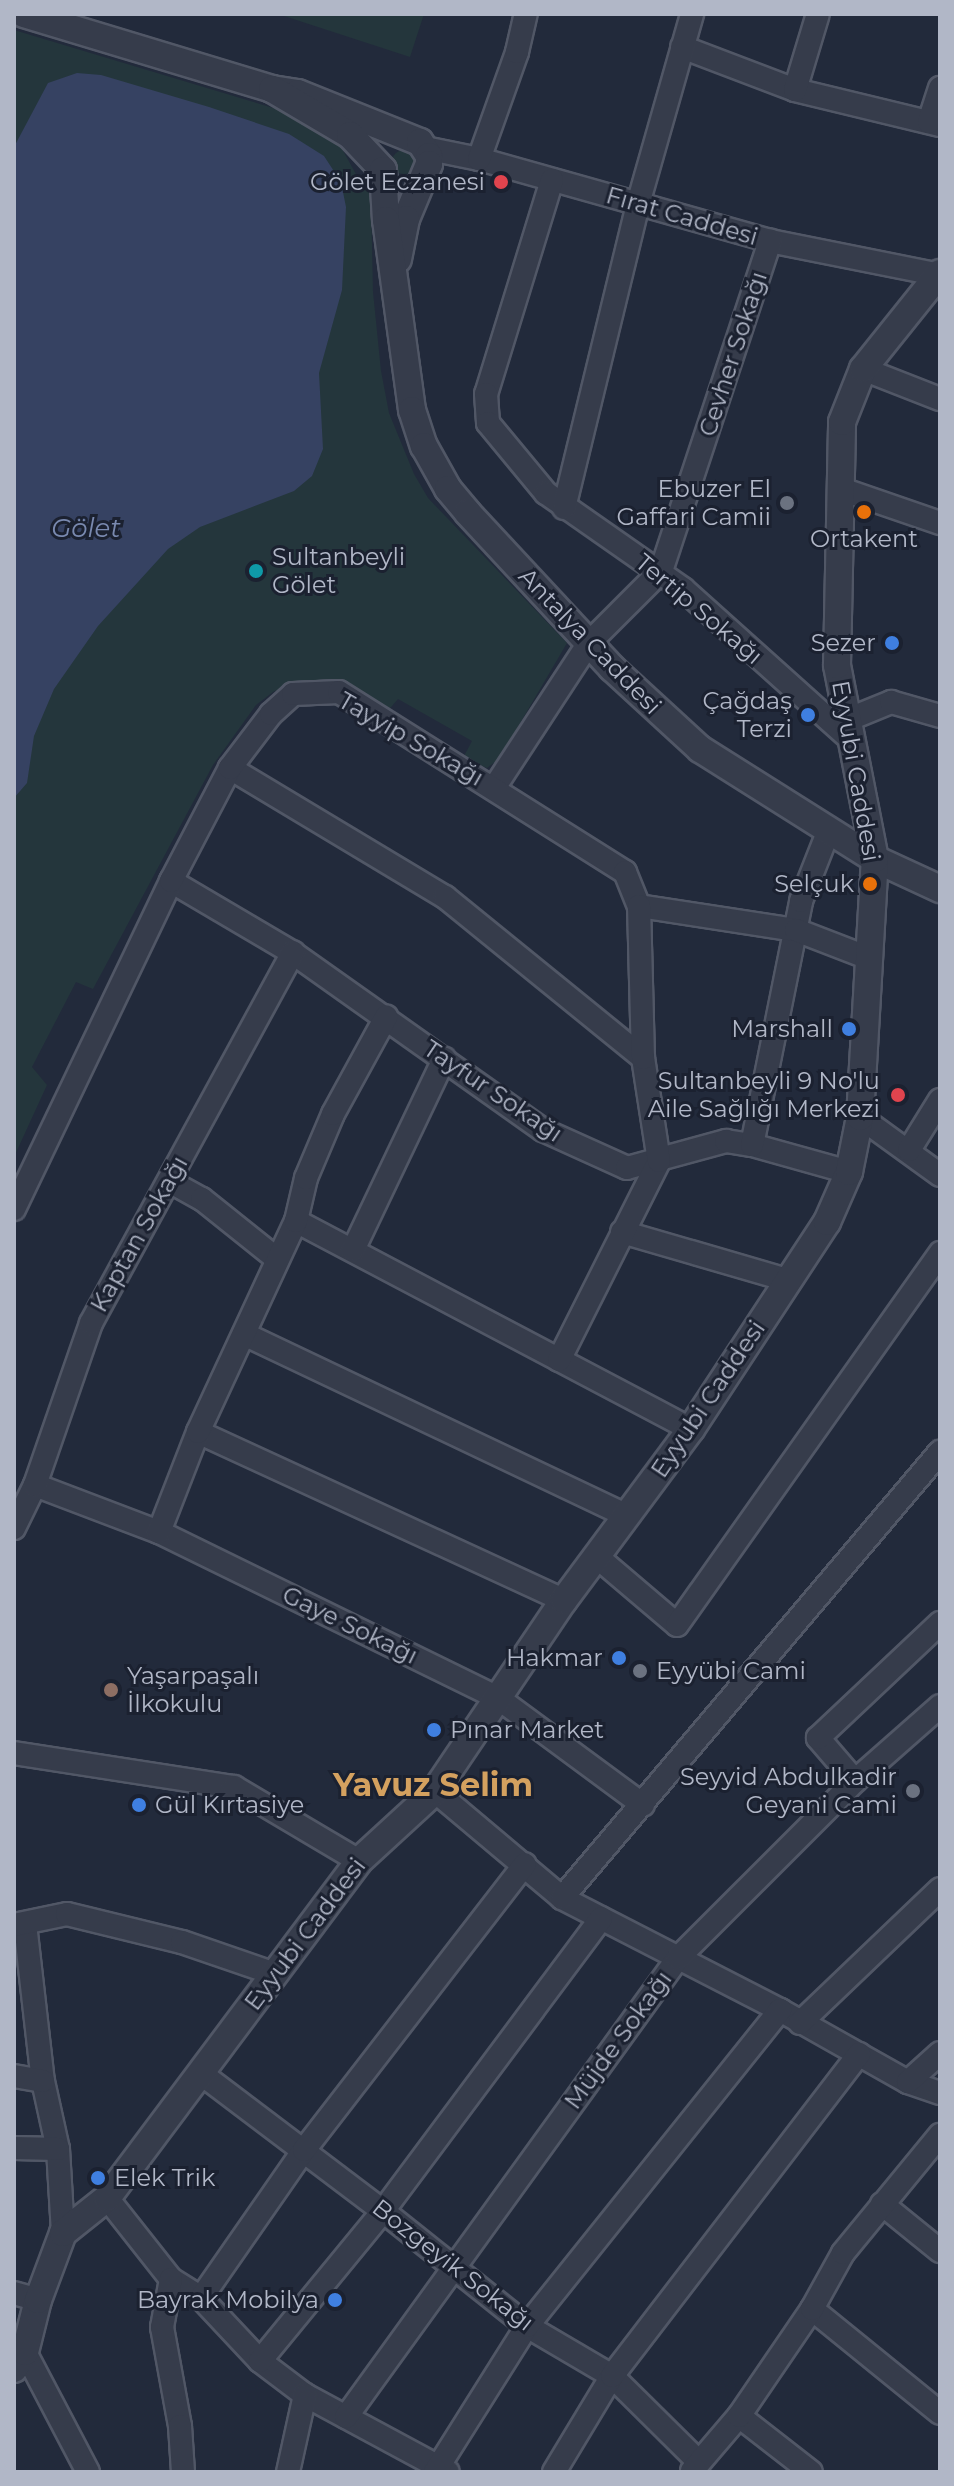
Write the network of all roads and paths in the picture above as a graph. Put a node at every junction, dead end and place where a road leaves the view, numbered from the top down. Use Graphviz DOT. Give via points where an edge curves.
graph roads {
  1 [pos="24,14"];
  2 [pos="526,14"];
  3 [pos="692,14"];
  4 [pos="818,14"];
  5 [pos="682,47"];
  6 [pos="940,88"];
  7 [pos="272,89"];
  8 [pos="795,90"];
  9 [pos="934,124"];
  10 [pos="421,152"];
  11 [pos="479,159"];
  12 [pos="383,170"];
  13 [pos="552,180"];
  14 [pos="638,204"];
  15 [pos="770,241"];
  16 [pos="395,274"];
  17 [pos="939,274"];
  18 [pos="863,369"];
  19 [pos="940,399"];
  20 [pos="841,489"];
  21 [pos="564,508"];
  22 [pos="940,523"];
  23 [pos="661,571"];
  24 [pos="589,643"];
  25 [pos="940,716"];
  26 [pos="849,730"];
  27 [pos="230,768"];
  28 [pos="494,788"];
  29 [pos="829,830"];
  30 [pos="875,859"];
  31 [pos="171,881"];
  32 [pos="940,889"];
  33 [pos="639,906"];
  34 [pos="796,930"];
  35 [pos="293,953"];
  36 [pos="871,959"];
  37 [pos="386,1017"];
  38 [pos="643,1058"];
  39 [pos="444,1059"];
  40 [pos="940,1100"];
  41 [pos="860,1117"];
  42 [pos="752,1145"];
  43 [pos="909,1150"];
  44 [pos="659,1161"];
  45 [pos="849,1172"];
  46 [pos="940,1175"];
  47 [pos="169,1181"];
  48 [pos="14,1209"];
  49 [pos="296,1221"];
  50 [pos="622,1232"];
  51 [pos="353,1250"];
  52 [pos="940,1253"];
  53 [pos="277,1259"];
  54 [pos="787,1280"];
  55 [pos="244,1334"];
  56 [pos="559,1360"];
  57 [pos="691,1429"];
  58 [pos="198,1432"];
  59 [pos="940,1452"];
  60 [pos="35,1485"];
  61 [pos="628,1516"];
  62 [pos="14,1528"];
  63 [pos="159,1532"];
  64 [pos="596,1556"];
  65 [pos="564,1600"];
  66 [pos="940,1623"];
  67 [pos="498,1698"];
  68 [pos="940,1706"];
  69 [pos="14,1753"];
  70 [pos="855,1781"];
  71 [pos="435,1791"];
  72 [pos="643,1805"];
  73 [pos="359,1861"];
  74 [pos="525,1864"];
  75 [pos="940,1889"];
  76 [pos="562,1898"];
  77 [pos="601,1918"];
  78 [pos="19,1925"];
  79 [pos="678,1958"];
  80 [pos="272,1973"];
  81 [pos="780,2010"];
  82 [pos="800,2023"];
  83 [pos="940,2053"];
  84 [pos="859,2054"];
  85 [pos="203,2075"];
  86 [pos="14,2076"];
  87 [pos="43,2081"];
  88 [pos="908,2082"];
  89 [pos="940,2093"];
  90 [pos="940,2135"];
  91 [pos="14,2148"];
  92 [pos="58,2149"];
  93 [pos="304,2150"];
  94 [pos="107,2198"];
  95 [pos="882,2204"];
  96 [pos="383,2211"];
  97 [pos="63,2233"];
  98 [pos="940,2251"];
  99 [pos="452,2267"];
  100 [pos="171,2279"];
  101 [pos="26,2296"];
  102 [pos="201,2298"];
  103 [pos="812,2309"];
  104 [pos="527,2326"];
  105 [pos="19,2361"];
  106 [pos="260,2361"];
  107 [pos="612,2376"];
  108 [pos="305,2395"];
  109 [pos="940,2413"];
  110 [pos="739,2416"];
  111 [pos="346,2417"];
  112 [pos="694,2466"];
  113 [pos="441,2470"];
  114 [pos="88,2472"];
  115 [pos="183,2472"];
  116 [pos="288,2472"];
  117 [pos="554,2472"];
  118 [pos="811,2472"];
  1 -- 7 [label="street"];
  2 -- 11 [label="street"];
  3 -- 5 [label="street"];
  4 -- 8 [label="street"];
  5 -- 8 [label="street"];
  5 -- 14 [label="street"];
  6 -- 9 [label="street"];
  7 -- 10 [label="street" via="298,93"];
  7 -- 12 [label="street" via="350,135"];
  8 -- 9 [label="street"];
  10 -- 11 [label="street, Fırat Caddesi"];
  10 -- 12 [label="street" via="389,143 382,155"];
  10 -- 12 [label="street" via="415,183 392,181"];
  10 -- 16 [label="street"];
  11 -- 13 [label="street, Fırat Caddesi"];
  12 -- 16 [label="street"];
  13 -- 14 [label="street, Fırat Caddesi"];
  13 -- 21 [label="street, Tertip Sokağı" via="486,394 488,423"];
  14 -- 15 [label="street, Fırat Caddesi"];
  14 -- 21 [label="street"];
  15 -- 17 [label="street, Fırat Caddesi"];
  15 -- 23 [label="street, Cevher Sokağı"];
  16 -- 24 [label="street, Antalya Caddesi" via="405,374 424,446 468,513"];
  17 -- 18 [label="street, Eyyubi Caddesi"];
  18 -- 19 [label="street"];
  18 -- 20 [label="street, Eyyubi Caddesi" via="842,422"];
  20 -- 22 [label="street"];
  20 -- 26 [label="street, Eyyubi Caddesi" via="837,665"];
  21 -- 23 [label="street, Tertip Sokağı"];
  23 -- 24 [label="street, Cevher Sokağı"];
  23 -- 26 [label="street, Tertip Sokağı"];
  24 -- 28 [label="street, Cevher Sokağı"];
  24 -- 29 [label="street, Antalya Caddesi" via="700,749"];
  25 -- 26 [label="street" via="891,702"];
  26 -- 30 [label="street, Eyyubi Caddesi"];
  27 -- 28 [label="street, Tayyip Sokağı" via="293,694 339,692"];
  27 -- 31 [label="street, Tayyip Sokağı"];
  27 -- 38 [label="street" via="445,897"];
  28 -- 33 [label="street, Tayyip Sokağı" via="625,872"];
  29 -- 30 [label="street, Antalya Caddesi"];
  29 -- 34 [label="street" via="801,901"];
  30 -- 32 [label="street, Antalya Caddesi"];
  30 -- 36 [label="street, Eyyubi Caddesi"];
  31 -- 35 [label="street, Tayfur Sokağı"];
  31 -- 48 [label="street, Tayyip Sokağı"];
  33 -- 34 [label="street"];
  33 -- 38 [label="street"];
  34 -- 36 [label="street"];
  34 -- 42 [label="street"];
  35 -- 37 [label="street, Tayfur Sokağı"];
  35 -- 47 [label="street, Kaptan Sokağı"];
  36 -- 41 [label="street, Eyyubi Caddesi"];
  37 -- 39 [label="street, Tayfur Sokağı"];
  37 -- 49 [label="street" via="328,1127 306,1178"];
  38 -- 44 [label="street"];
  39 -- 44 [label="street, Tayfur Sokağı" via="543,1130 627,1168"];
  39 -- 51 [label="street"];
  40 -- 43 [label="street"];
  41 -- 43 [label="street"];
  41 -- 45 [label="street, Eyyubi Caddesi"];
  42 -- 44 [label="street, Tayfur Sokağı" via="726,1141"];
  42 -- 45 [label="street, Tayfur Sokağı"];
  43 -- 46 [label="street"];
  44 -- 50 [label="street"];
  45 -- 54 [label="street, Eyyubi Caddesi" via="827,1222"];
  47 -- 53 [label="street" via="202,1199"];
  47 -- 60 [label="street, Kaptan Sokağı" via="91,1323"];
  49 -- 51 [label="street"];
  49 -- 53 [label="street"];
  50 -- 54 [label="street"];
  50 -- 56 [label="street"];
  51 -- 56 [label="street"];
  52 -- 64 [label="street" via="677,1625"];
  53 -- 55 [label="street"];
  54 -- 57 [label="street, Eyyubi Caddesi"];
  55 -- 58 [label="street"];
  55 -- 61 [label="street"];
  56 -- 57 [label="street"];
  57 -- 61 [label="street, Eyyubi Caddesi"];
  58 -- 63 [label="street"];
  58 -- 65 [label="street"];
  59 -- 72 [label="street"];
  60 -- 62 [label="street, Kaptan Sokağı"];
  60 -- 63 [label="street, Gaye Sokağı"];
  61 -- 64 [label="street, Eyyubi Caddesi"];
  63 -- 67 [label="street, Gaye Sokağı"];
  64 -- 65 [label="street, Eyyubi Caddesi"];
  65 -- 67 [label="street, Eyyubi Caddesi"];
  66 -- 70 [label="street" via="818,1738"];
  67 -- 71 [label="street, Eyyubi Caddesi"];
  67 -- 72 [label="street, Gaye Sokağı"];
  68 -- 70 [label="street, Müjde Sokağı"];
  69 -- 73 [label="street" via="234,1787"];
  70 -- 79 [label="street, Müjde Sokağı"];
  71 -- 73 [label="street, Eyyubi Caddesi"];
  71 -- 74 [label="street"];
  72 -- 76 [label="street"];
  73 -- 80 [label="street, Eyyubi Caddesi"];
  74 -- 76 [label="street"];
  74 -- 93 [label="street"];
  75 -- 82 [label="street"];
  76 -- 77 [label="street"];
  77 -- 79 [label="street"];
  77 -- 96 [label="street"];
  78 -- 80 [label="street" via="67,1914 182,1942"];
  78 -- 87 [label="street"];
  79 -- 81 [label="street"];
  79 -- 99 [label="street, Müjde Sokağı"];
  80 -- 85 [label="street, Eyyubi Caddesi"];
  81 -- 82 [label="street"];
  81 -- 104 [label="street"];
  82 -- 84 [label="street"];
  83 -- 88 [label="street"];
  84 -- 88 [label="street"];
  84 -- 107 [label="street"];
  85 -- 93 [label="street, Bozgeyik Sokağı"];
  85 -- 94 [label="street, Eyyubi Caddesi"];
  86 -- 87 [label="street"];
  87 -- 92 [label="street"];
  88 -- 89 [label="street"];
  90 -- 95 [label="street"];
  91 -- 92 [label="street"];
  92 -- 97 [label="street"];
  93 -- 96 [label="street, Bozgeyik Sokağı"];
  93 -- 102 [label="street"];
  94 -- 97 [label="street, Eyyubi Caddesi"];
  94 -- 100 [label="street"];
  95 -- 98 [label="street"];
  95 -- 103 [label="street" via="843,2253"];
  96 -- 99 [label="street, Bozgeyik Sokağı"];
  96 -- 106 [label="street"];
  97 -- 101 [label="street"];
  99 -- 104 [label="street, Bozgeyik Sokağı"];
  99 -- 111 [label="street, Müjde Sokağı"];
  100 -- 102 [label="street"];
  100 -- 115 [label="street" via="162,2327"];
  101 -- 105 [label="street"];
  102 -- 106 [label="street"];
  103 -- 109 [label="street"];
  103 -- 110 [label="street"];
  104 -- 107 [label="street, Bozgeyik Sokağı"];
  104 -- 113 [label="street"];
  105 -- 114 [label="street"];
  106 -- 108 [label="street"];
  107 -- 112 [label="street, Bozgeyik Sokağı"];
  107 -- 117 [label="street"];
  108 -- 111 [label="street"];
  108 -- 116 [label="street"];
  110 -- 112 [label="street"];
  110 -- 118 [label="street"];
  111 -- 113 [label="street"];
}
